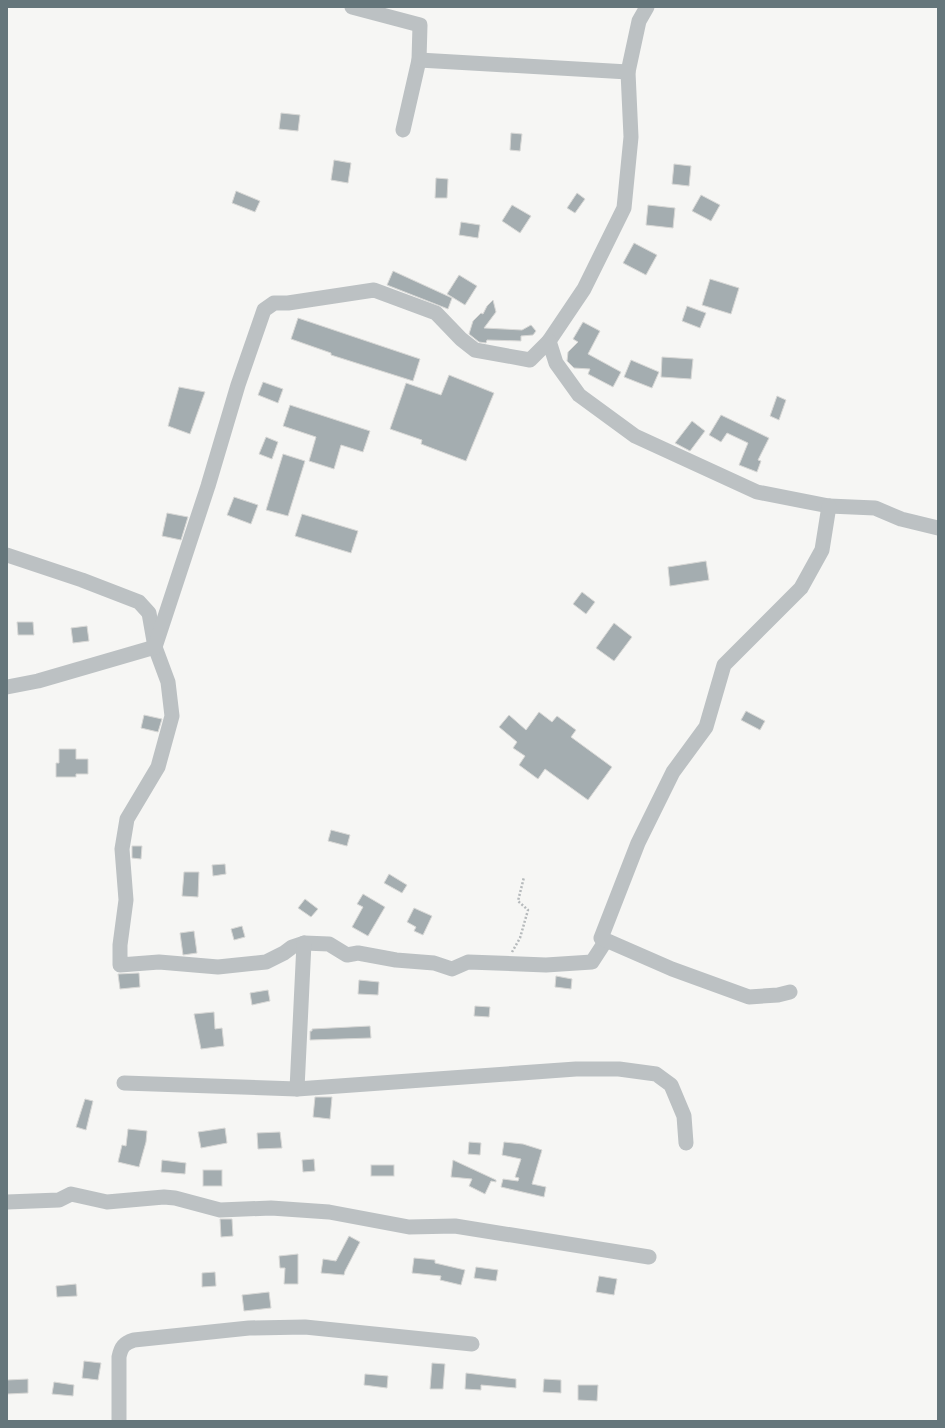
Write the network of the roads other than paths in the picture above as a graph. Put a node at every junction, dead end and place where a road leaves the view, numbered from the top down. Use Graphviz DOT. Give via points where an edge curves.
graph roads {
  1 [pos="352,7"];
  2 [pos="647,7"];
  3 [pos="419,60"];
  4 [pos="628,72"];
  5 [pos="403,130"];
  6 [pos="549,341"];
  7 [pos="829,506"];
  8 [pos="938,528"];
  9 [pos="7,555"];
  10 [pos="155,647"];
  11 [pos="7,687"];
  12 [pos="603,939"];
  13 [pos="304,943"];
  14 [pos="790,992"];
  15 [pos="124,1083"];
  16 [pos="297,1089"];
  17 [pos="686,1144"];
  18 [pos="7,1202"];
  19 [pos="649,1258"];
  20 [pos="472,1344"];
  21 [pos="119,1421"];
  1 -- 3 [label="street" via="420,25"];
  2 -- 4 [label="street" via="639,21"];
  3 -- 4 [label="street"];
  3 -- 5 [label="street"];
  4 -- 6 [label="street" via="631,137 624,208 584,290"];
  6 -- 7 [label="street" via="556,363 579,395 635,436 757,492"];
  6 -- 10 [label="street" via="530,360 475,350 436,313 374,290 274,303 264,310"];
  7 -- 8 [label="street" via="875,508 901,519"];
  7 -- 12 [label="street" via="822,550 801,588 724,665 706,727 673,772 638,843 601,938"];
  9 -- 10 [label="street" via="139,602 149,613"];
  10 -- 11 [label="street" via="38,681"];
  10 -- 13 [label="street" via="168,682 172,716 158,767 127,819 122,848 126,900 120,965 159,962 218,967 266,962"];
  12 -- 13 [label="street" via="603,945 592,962 546,965 468,962 452,969 434,963 358,953 347,955 329,944"];
  12 -- 14 [label="street" via="672,969 749,997"];
  13 -- 16 [label="street"];
  15 -- 16 [label="street"];
  16 -- 17 [label="street" via="576,1069 619,1069 656,1074 671,1085 684,1116"];
  18 -- 19 [label="street" via="59,1200 71,1194 107,1202 164,1197 220,1210 271,1208 329,1212 409,1227 455,1226"];
  20 -- 21 [label="street" via="305,1327 249,1328 134,1340 127,1342 120,1352"];
}
